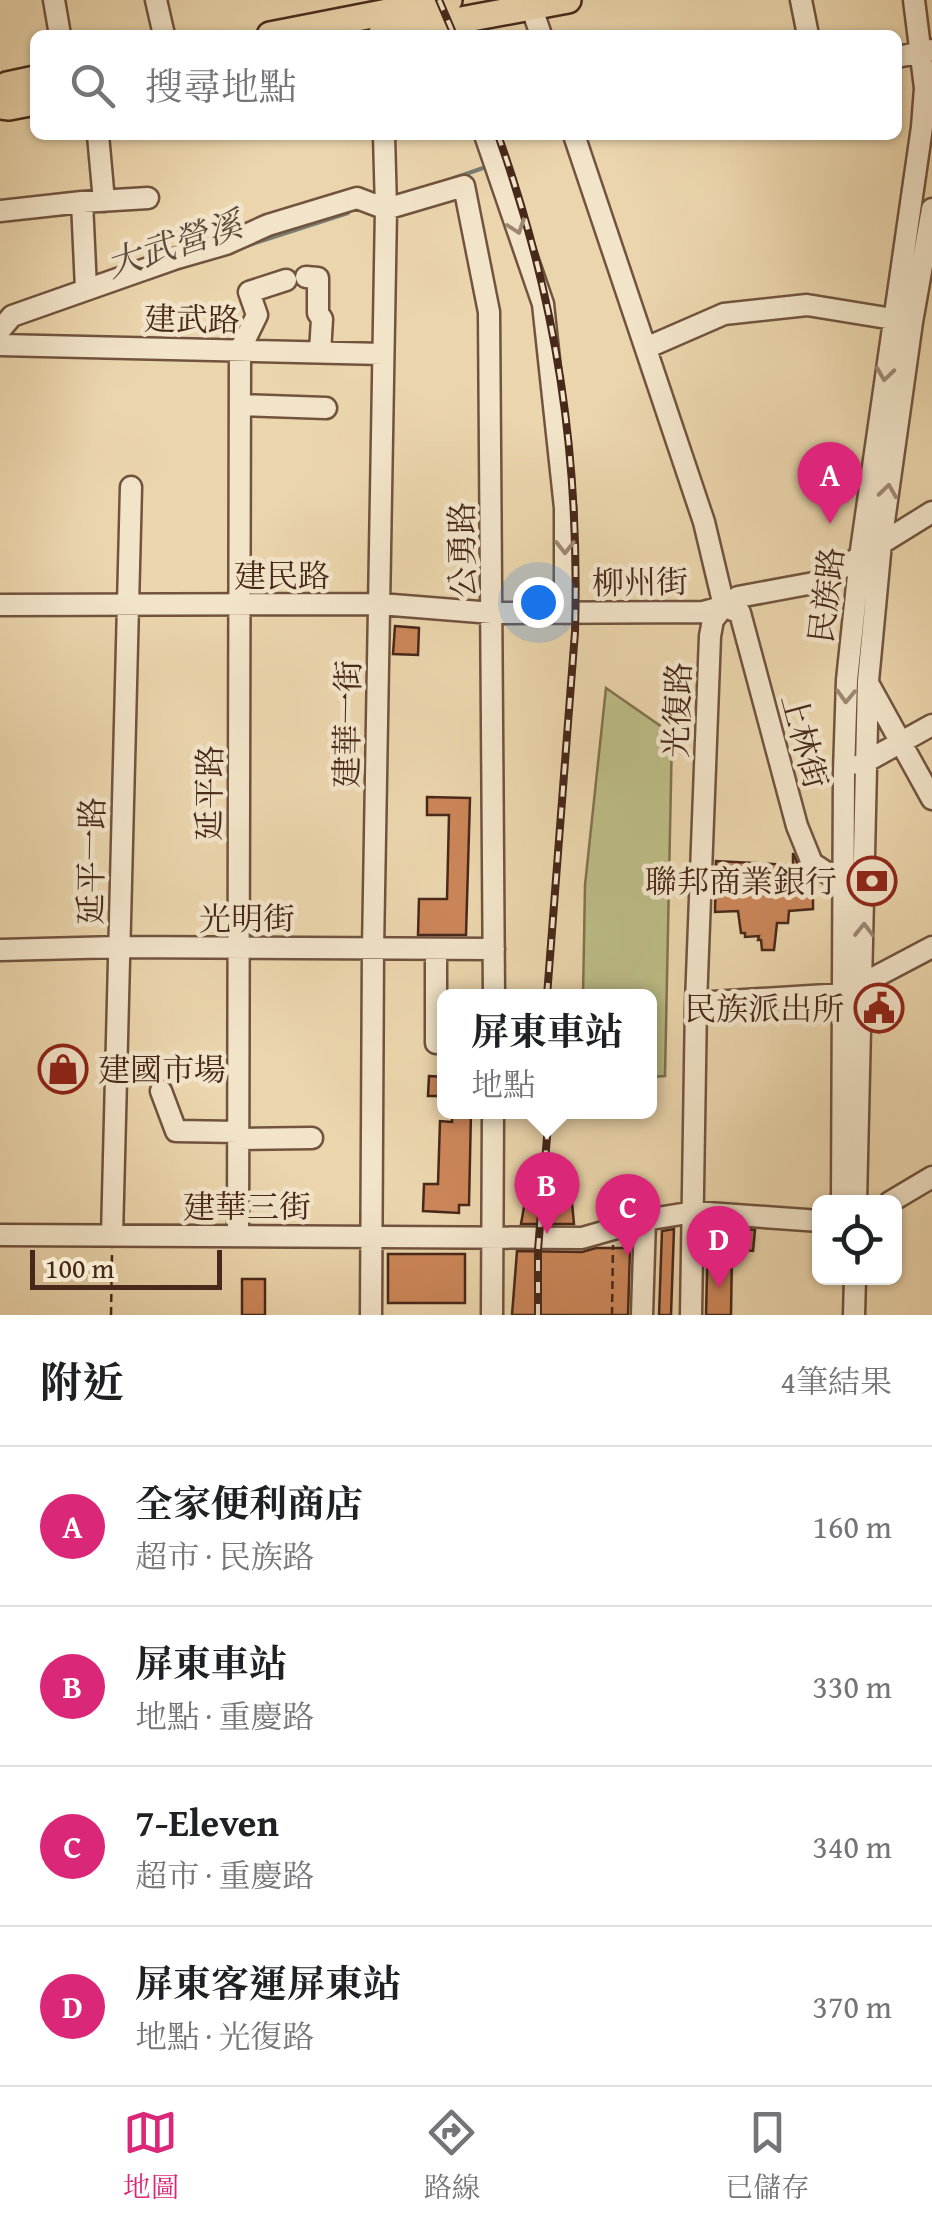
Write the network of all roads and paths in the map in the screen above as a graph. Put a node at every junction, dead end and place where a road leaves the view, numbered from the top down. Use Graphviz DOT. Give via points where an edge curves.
graph roads {
  1 [pos="54,0"];
  2 [pos="156,0"];
  3 [pos="568,0"];
  4 [pos="800,0"];
  5 [pos="914,0"];
  6 [pos="530,4"];
  7 [pos="442,12"];
  8 [pos="372,22"];
  9 [pos="59,30"];
  10 [pos="163,30"];
  11 [pos="309,30"];
  12 [pos="539,30"];
  13 [pos="807,30"];
  14 [pos="927,51"];
  15 [pos="902,56"];
  16 [pos="30,80"];
  17 [pos="0,88"];
  18 [pos="30,103"];
  19 [pos="0,106"];
  20 [pos="927,132"];
  21 [pos="98,140"];
  22 [pos="384,140"];
  23 [pos="488,140"];
  24 [pos="576,140"];
  25 [pos="148,198"];
  26 [pos="93,202"];
  27 [pos="386,209"];
  28 [pos="932,209"];
  29 [pos="0,211"];
  30 [pos="86,288"];
  31 [pos="902,321"];
  32 [pos="0,330"];
  33 [pos="0,345"];
  34 [pos="646,348"];
  35 [pos="240,350"];
  36 [pos="320,352"];
  37 [pos="383,354"];
  38 [pos="240,405"];
  39 [pos="326,408"];
  40 [pos="131,487"];
  41 [pos="932,512"];
  42 [pos="881,543"];
  43 [pos="860,556"];
  44 [pos="241,604"];
  45 [pos="380,604"];
  46 [pos="0,605"];
  47 [pos="127,606"];
  48 [pos="724,606"];
  49 [pos="492,613"];
  50 [pos="564,613"];
  51 [pos="868,682"];
  52 [pos="932,725"];
  53 [pos="900,742"];
  54 [pos="866,762"];
  55 [pos="844,772"];
  56 [pos="932,799"];
  57 [pos="844,884"];
  58 [pos="119,947"];
  59 [pos="238,947"];
  60 [pos="932,947"];
  61 [pos="373,949"];
  62 [pos="494,949"];
  63 [pos="0,950"];
  64 [pos="436,950"];
  65 [pos="863,984"];
  66 [pos="494,989"];
  67 [pos="843,994"];
  68 [pos="696,1002"];
  69 [pos="436,1044"];
  70 [pos="162,1091"];
  71 [pos="493,1119"];
  72 [pos="239,1135"];
  73 [pos="312,1138"];
  74 [pos="932,1177"];
  75 [pos="842,1195"];
  76 [pos="856,1195"];
  77 [pos="902,1195"];
  78 [pos="694,1212"];
  79 [pos="645,1220"];
  80 [pos="812,1220"];
  81 [pos="613,1229"];
  82 [pos="0,1235"];
  83 [pos="112,1236"];
  84 [pos="238,1236"];
  85 [pos="372,1237"];
  86 [pos="493,1237"];
  87 [pos="842,1285"];
  88 [pos="855,1285"];
  89 [pos="112,1315"];
  90 [pos="371,1315"];
  91 [pos="492,1315"];
  92 [pos="612,1315"];
  93 [pos="642,1315"];
  94 [pos="691,1315"];
  95 [pos="841,1315"];
  96 [pos="854,1315"];
  1 -- 9 [label="street"];
  2 -- 10 [label="street"];
  3 -- 6 [label="main road"];
  4 -- 13 [label="street"];
  5 -- 14 [label="street, 民族路"];
  6 -- 7 [label="main road"];
  6 -- 12 [label="street"];
  7 -- 8 [label="main road"];
  8 -- 11 [label="main road"];
  14 -- 15 [label="street"];
  14 -- 20 [label="street, 民族路"];
  16 -- 17 [label="main road"];
  18 -- 19 [label="main road"];
  20 -- 31 [label="street, 民族路"];
  21 -- 26 [label="street"];
  22 -- 27 [label="street, 建華一街"];
  23 -- 50 [label="street, one-way" via="542,304 564,508"];
  24 -- 34 [label="street"];
  25 -- 26 [label="street"];
  26 -- 29 [label="street"];
  26 -- 30 [label="street"];
  27 -- 30 [label="street" via="357,198"];
  27 -- 37 [label="street, 建華一街"];
  27 -- 49 [label="street, 公勇路" via="464,186 489,312"];
  28 -- 31 [label="street, 民族路"];
  30 -- 32 [label="street" via="12,316"];
  31 -- 34 [label="street" via="807,305 724,314"];
  42 -- 31 [label="street, 民族路, one-way"];
  31 -- 43 [label="street, 民族路, one-way"];
  33 -- 35 [label="street, 建武路"];
  34 -- 48 [label="street" via="704,522"];
  35 -- 36 [label="street, 建武路"];
  35 -- 36 [label="street, 延平路" via="257,315 249,292 318,278"];
  35 -- 38 [label="street, 延平路"];
  36 -- 37 [label="street, 建武路"];
  37 -- 45 [label="street, 建華一街"];
  38 -- 39 [label="street"];
  38 -- 44 [label="street, 延平路"];
  40 -- 47 [label="street, 延平一路"];
  41 -- 42 [label="street, 柳州街"];
  42 -- 43 [label="street, 柳州街"];
  42 -- 51 [label="street, 民族路"];
  43 -- 48 [label="street, 柳州街" via="819,582 738,596"];
  43 -- 55 [label="street, 民族路, one-way"];
  44 -- 45 [label="street, 建民路"];
  44 -- 47 [label="street, 建民路"];
  44 -- 59 [label="street, 延平路"];
  45 -- 49 [label="street, 建民路"];
  45 -- 61 [label="street, 建華一街"];
  46 -- 47 [label="street, 建民路"];
  47 -- 58 [label="street, 延平一路"];
  48 -- 50 [label="street, 柳州街" via="703,612"];
  48 -- 57 [label="street, 上林街" via="740,613 812,863"];
  48 -- 68 [label="street, 光復路" via="710,636"];
  49 -- 50 [label="street, 建民路"];
  49 -- 62 [label="street, 公勇路"];
  51 -- 53 [label="street"];
  51 -- 54 [label="street, 民族路"];
  52 -- 53 [label="street"];
  53 -- 54 [label="street"];
  53 -- 56 [label="street"];
  54 -- 55 [label="street"];
  65 -- 54 [label="street, 民族路, one-way"];
  55 -- 57 [label="street, 民族路"];
  57 -- 67 [label="street, 民族路"];
  58 -- 59 [label="street, 光明街"];
  58 -- 63 [label="street, 光明街"];
  58 -- 83 [label="street, 延平一路"];
  59 -- 61 [label="street, 光明街"];
  59 -- 72 [label="street, 延平路"];
  60 -- 65 [label="street"];
  61 -- 64 [label="street, 光明街"];
  61 -- 85 [label="street, 建華一街"];
  62 -- 64 [label="street, 光明街"];
  62 -- 66 [label="street, 公勇路"];
  64 -- 69 [label="street"];
  65 -- 67 [label="street"];
  65 -- 76 [label="street, 民族路"];
  67 -- 68 [label="street"];
  67 -- 75 [label="street, 民族路"];
  68 -- 78 [label="street, 光復路"];
  70 -- 72 [label="street" via="176,1131"];
  71 -- 86 [label="street"];
  72 -- 73 [label="street"];
  72 -- 84 [label="street, 延平路"];
  74 -- 77 [label="street"];
  78 -- 79 [label="street, 建華三街"];
  78 -- 80 [label="street, 建華三街"];
  78 -- 94 [label="street, 光復路"];
  79 -- 81 [label="street, 建華三街"];
  79 -- 93 [label="street"];
  81 -- 86 [label="street, 建華三街" via="582,1238"];
  81 -- 92 [label="path"];
  82 -- 83 [label="street, 建華三街"];
  83 -- 84 [label="street, 建華三街"];
  83 -- 89 [label="path"];
  84 -- 85 [label="street, 建華三街"];
  85 -- 86 [label="street, 建華三街"];
  85 -- 90 [label="street, 建華一街"];
  86 -- 91 [label="street"];
  87 -- 95 [label="street"];
  88 -- 96 [label="street"];
}
